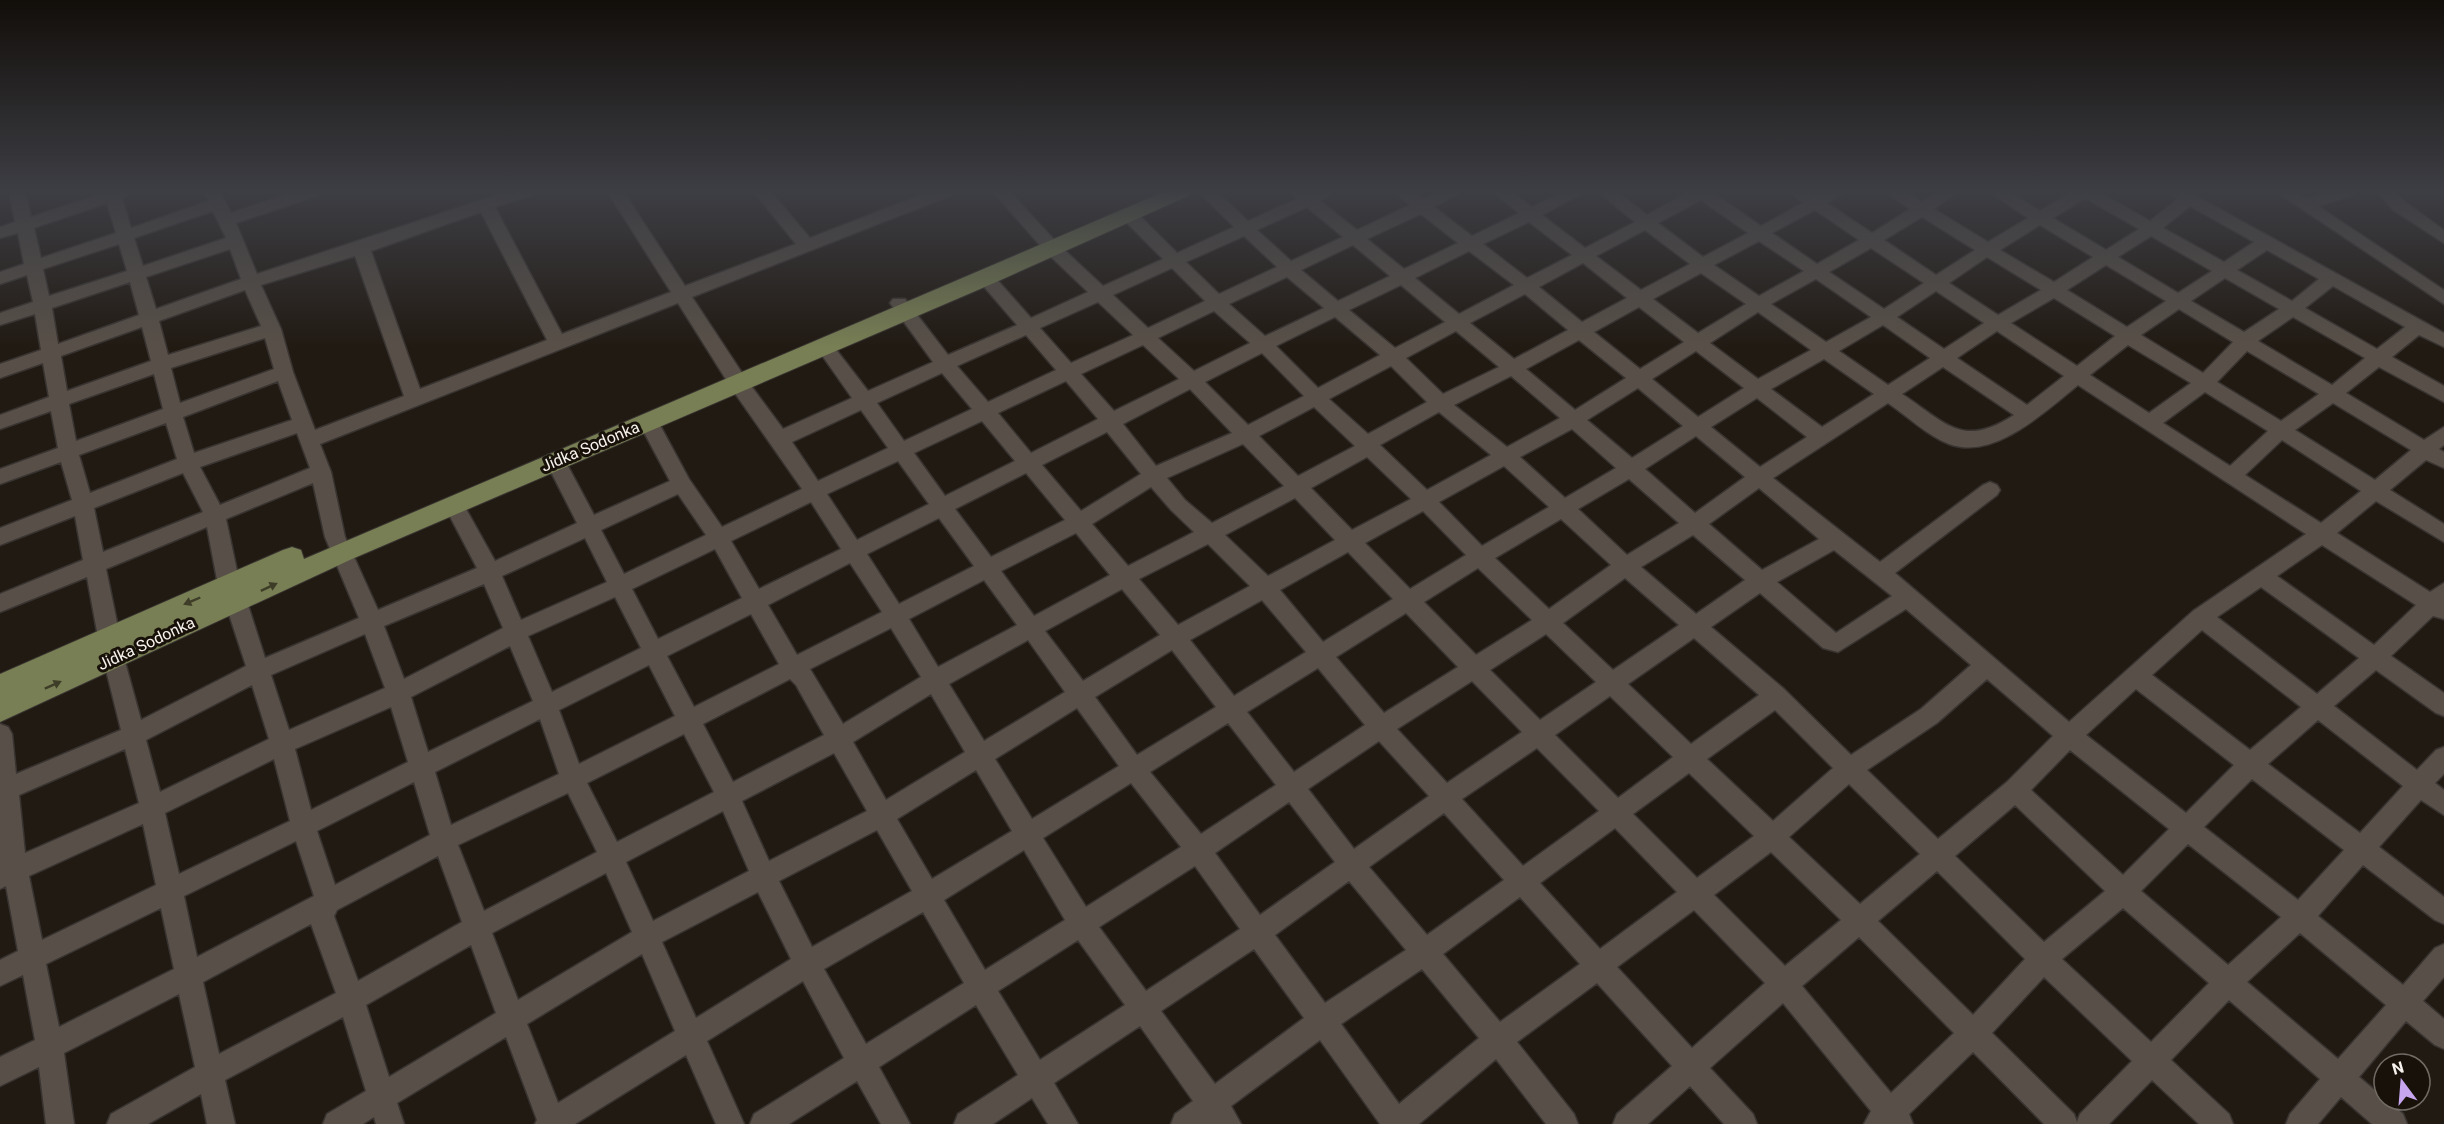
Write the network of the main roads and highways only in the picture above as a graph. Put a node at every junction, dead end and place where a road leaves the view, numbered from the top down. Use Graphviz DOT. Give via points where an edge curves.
graph roads {
  1 [pos="1052,243"];
  2 [pos="1053,243"];
  3 [pos="1049,245"];
  4 [pos="902,308"];
  5 [pos="736,378"];
  6 [pos="339,545"];
  7 [pos="112,647"];
  8 [pos="0,686"];
  9 [pos="0,710"];
  1 -- 3 [label="main road, Jidka Sodonka"];
  2 -- 3 [label="main road, Jidka Sodonka"];
  3 -- 4 [label="main road, Jidka Sodonka"];
  3 -- 4 [label="main road, Jidka Sodonka" via="986,278"];
  4 -- 5 [label="main road, Jidka Sodonka"];
  4 -- 5 [label="main road, Jidka Sodonka" via="825,347"];
  5 -- 6 [label="main road, Jidka Sodonka"];
  5 -- 6 [label="main road, Jidka Sodonka" via="648,421 454,505"];
  6 -- 7 [label="main road, Jidka Sodonka"];
  7 -- 8 [label="main road, Jidka Sodonka"];
  9 -- 7 [label="main road, Jidka Sodonka, one-way"];
}
